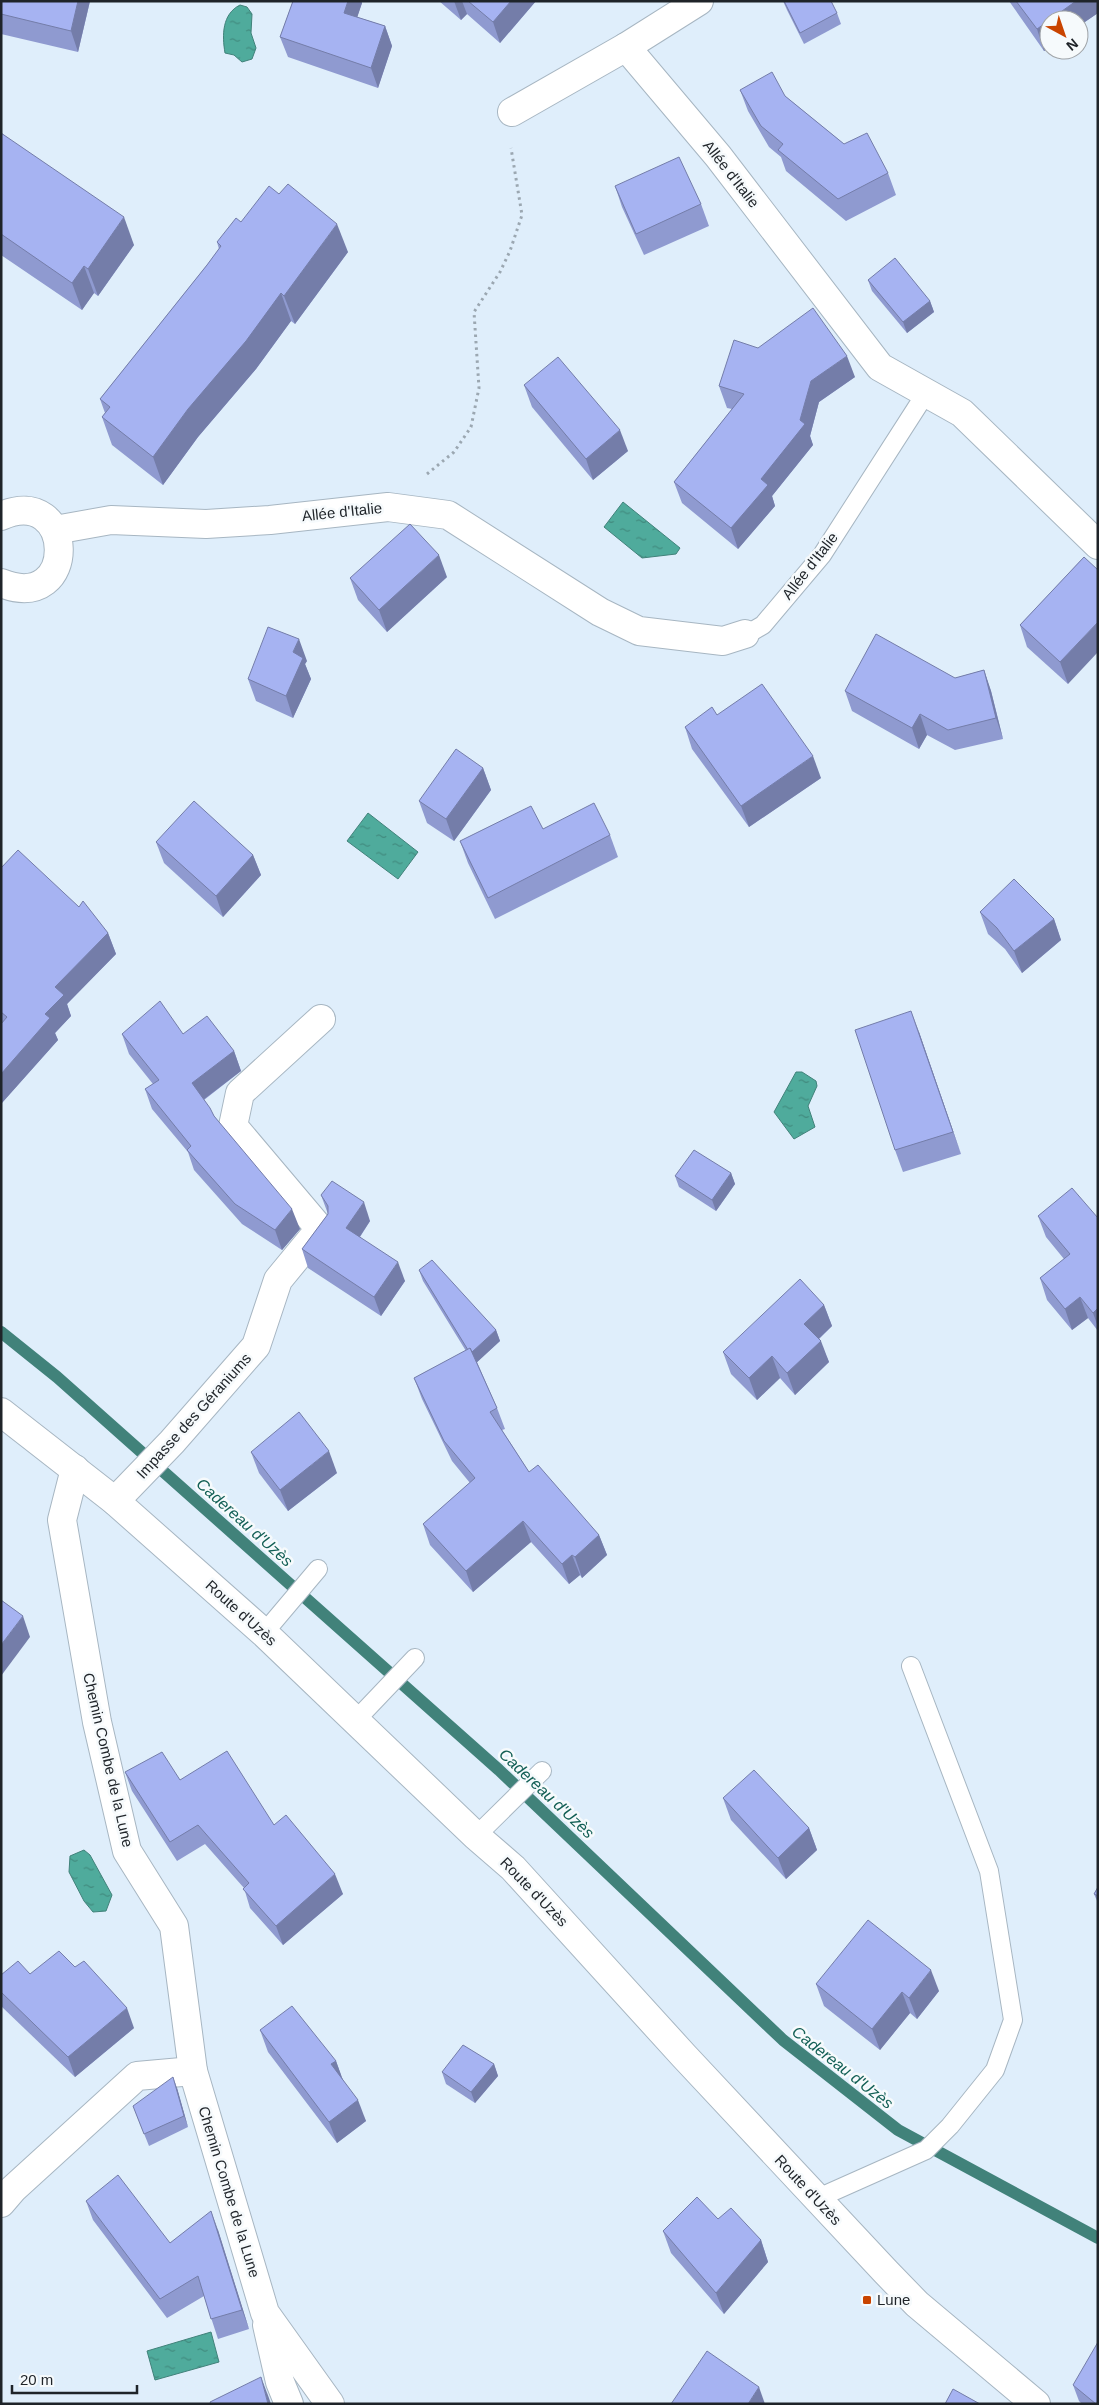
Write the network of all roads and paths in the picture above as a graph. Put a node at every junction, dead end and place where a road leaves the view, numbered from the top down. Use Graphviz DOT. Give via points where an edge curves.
graph roads {
  1 [pos="699,1"];
  2 [pos="626,47"];
  3 [pos="512,112"];
  4 [pos="511,152"];
  5 [pos="926,393"];
  6 [pos="388,507"];
  7 [pos="1,516"];
  8 [pos="55,530"];
  9 [pos="1098,545"];
  10 [pos="1,583"];
  11 [pos="748,633"];
  12 [pos="320,1019"];
  13 [pos="1,1412"];
  14 [pos="75,1469"];
  15 [pos="124,1492"];
  16 [pos="318,1569"];
  17 [pos="272,1623"];
  18 [pos="415,1658"];
  19 [pos="911,1666"];
  20 [pos="355,1721"];
  21 [pos="542,1771"];
  22 [pos="476,1836"];
  23 [pos="193,2071"];
  24 [pos="816,2199"];
  25 [pos="1,2203"];
  26 [pos="265,2313"];
  27 [pos="289,2404"];
  28 [pos="330,2404"];
  29 [pos="1036,2404"];
  1 -- 2 [label="street"];
  2 -- 3 [label="street"];
  2 -- 5 [label="street, Allée d'Italie" via="718,156 880,367"];
  4 -- 6 [label="path" via="522,215 500,272 474,312 479,388 471,427 454,452"];
  5 -- 9 [label="street, Allée d'Italie" via="962,413"];
  5 -- 11 [label="lane, Allée d'Italie" via="822,555 763,625"];
  6 -- 8 [label="street, Allée d'Italie" via="206,524 111,520"];
  6 -- 11 [label="street, Allée d'Italie" via="448,515 600,612 639,631 723,641"];
  7 -- 8 [label="street" via="24,511 36,514"];
  8 -- 10 [label="street" via="60,542 60,555 48,578 26,589"];
  12 -- 15 [label="street, Impasse des Géraniums" via="240,1093 233,1126 320,1229 278,1280 256,1346"];
  13 -- 14 [label="street, Route d'Uzès"];
  14 -- 15 [label="street, Route d'Uzès"];
  14 -- 23 [label="street, Chemin Combe de la Lune" via="62,1520 97,1722 127,1851 174,1926"];
  15 -- 17 [label="street, Route d'Uzès"];
  16 -- 17 [label="lane"];
  17 -- 20 [label="street, Route d'Uzès"];
  18 -- 20 [label="lane"];
  19 -- 24 [label="lane" via="989,1871 1013,2020 995,2070 926,2150"];
  20 -- 22 [label="street, Route d'Uzès"];
  21 -- 22 [label="lane"];
  22 -- 24 [label="street, Route d'Uzès" via="513,1868"];
  23 -- 25 [label="street" via="137,2076 12,2189"];
  23 -- 26 [label="street, Chemin Combe de la Lune"];
  24 -- 29 [label="street, Route d'Uzès" via="917,2304"];
  26 -- 27 [label="street, Chemin Combe de la Lune" via="280,2382"];
  26 -- 28 [label="street, Chemin Combe de la Lune"];
}
